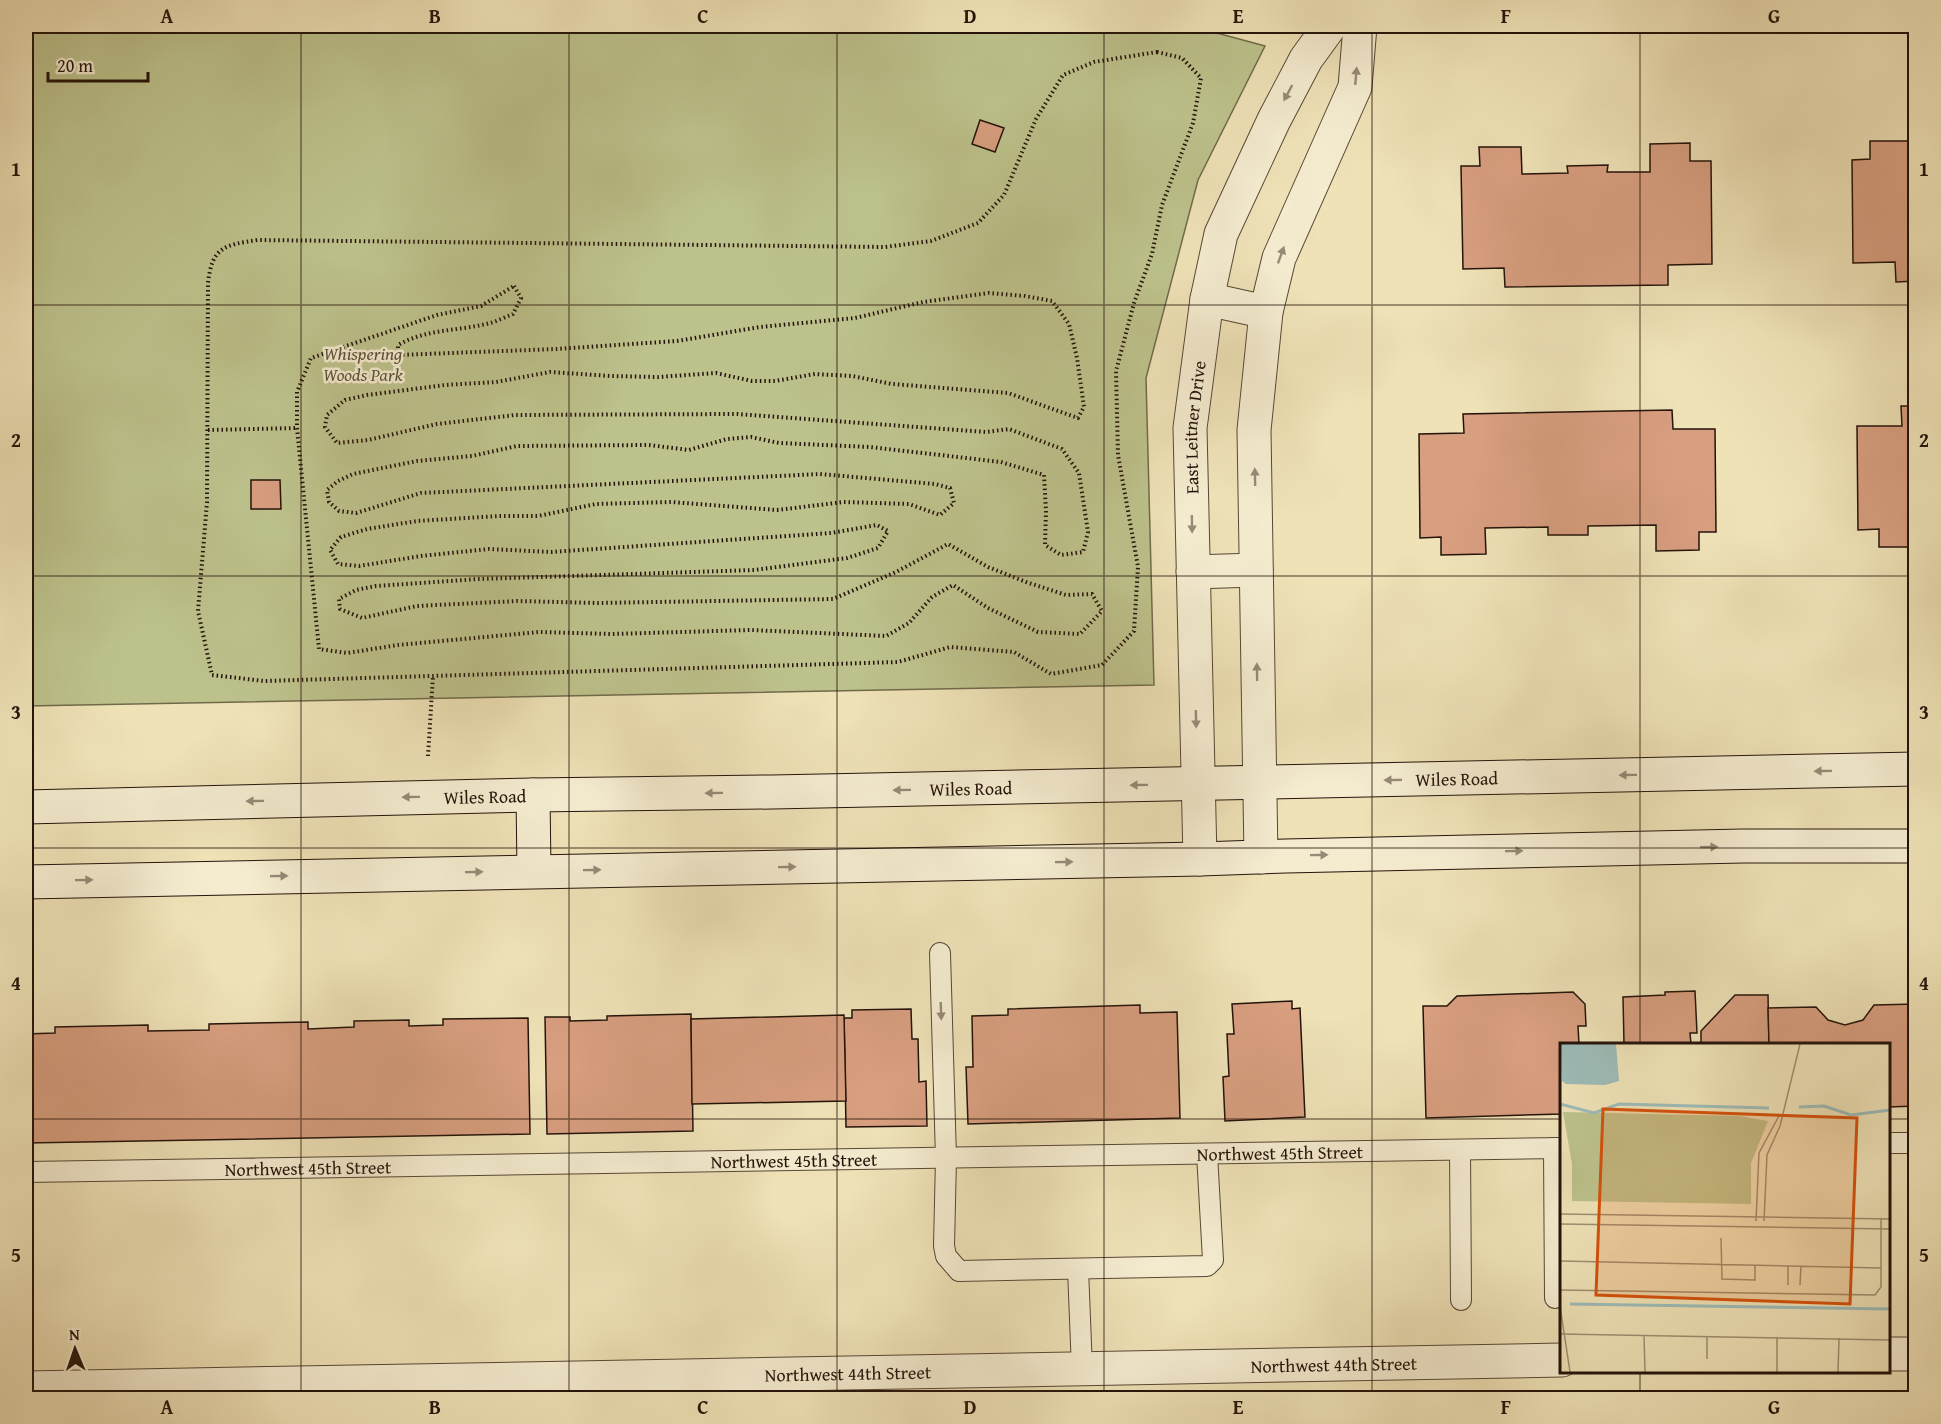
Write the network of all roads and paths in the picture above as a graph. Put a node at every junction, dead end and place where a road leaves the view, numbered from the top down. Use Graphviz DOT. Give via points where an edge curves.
graph roads {
  1 [pos="1330,26"];
  2 [pos="1360,26"];
  3 [pos="1207,299"];
  4 [pos="1266,312"];
  5 [pos="297,428"];
  6 [pos="208,429"];
  7 [pos="1256,570"];
  8 [pos="1193,572"];
  9 [pos="433,676"];
  10 [pos="429,756"];
  11 [pos="1916,769"];
  12 [pos="1259,783"];
  13 [pos="1197,784"];
  14 [pos="533,795"];
  15 [pos="26,807"];
  16 [pos="1916,846"];
  17 [pos="1261,856"];
  18 [pos="1200,859"];
  19 [pos="534,871"];
  20 [pos="26,882"];
  21 [pos="940,953"];
  22 [pos="1890,1143"];
  23 [pos="1916,1143"];
  24 [pos="1558,1148"];
  25 [pos="1460,1150"];
  26 [pos="1207,1154"];
  27 [pos="946,1158"];
  28 [pos="26,1172"];
  29 [pos="1078,1269"];
  30 [pos="1555,1298"];
  31 [pos="1461,1300"];
  32 [pos="1890,1354"];
  33 [pos="1916,1354"];
  34 [pos="1560,1360"];
  35 [pos="1082,1369"];
  36 [pos="26,1389"];
  1 -- 3 [label="main road, East Leitner Drive, one-way" via="1306,59 1274,120 1221,234"];
  4 -- 2 [label="main road, one-way" via="1278,258 1355,87"];
  3 -- 4 [label="main road"];
  3 -- 8 [label="main road, East Leitner Drive, one-way" via="1190,428"];
  7 -- 4 [label="main road, one-way" via="1254,430"];
  5 -- 5 [label="path" via="319,649 347,653 539,632 751,630 886,636 909,623 932,597 953,585 988,608 1038,632 1080,634 1102,611 1092,594 1066,595 1026,582 988,567 948,544 833,599 517,601 417,606 362,618 340,609 339,599 376,586 754,570 847,558 878,548 888,531 877,525 831,533 551,552 489,549 359,566 338,564 330,550 341,537 367,529 417,521 538,516 596,504 671,502 777,510 844,502 909,504 940,515 954,503 950,488 935,484 820,474 421,493 356,513 339,511 329,502 327,490 353,474 517,446 649,445 689,450 751,437 1001,462 1044,475 1045,545 1061,555 1083,552 1088,532 1079,474 1062,449 1009,429 986,432 737,414 515,415 437,424 337,443 325,426 327,415 345,399 550,372 649,377 716,373 752,381 814,374 852,376 892,384 1008,393 1078,418 1083,407 1082,389 1069,324 1052,301 989,292 855,318 760,327 677,341 398,355 399,345 410,338 489,324 513,314 521,298 514,286 481,306 437,315 311,358 297,392"];
  5 -- 6 [label="path"];
  6 -- 9 [label="path" via="207,502 198,611 212,675 264,681"];
  6 -- 9 [label="path" via="210,264 218,252 237,243 258,240 885,247 932,242 978,223 1004,195 1036,119 1063,75 1094,62 1157,52 1182,58 1201,78 1193,123 1162,205 1152,254 1116,371 1118,455 1137,567 1134,631 1102,664 1051,674 1014,652 950,648 898,662"];
  7 -- 8 [label="main road"];
  12 -- 7 [label="main road, one-way"];
  8 -- 13 [label="main road, East Leitner Drive, one-way"];
  9 -- 10 [label="path"];
  11 -- 12 [label="main road, Wiles Road, one-way"];
  12 -- 13 [label="main road, Wiles Road"];
  12 -- 17 [label="main road"];
  13 -- 14 [label="main road, Wiles Road, one-way"];
  13 -- 18 [label="main road, East Leitner Drive"];
  14 -- 15 [label="main road, Wiles Road, one-way"];
  14 -- 19 [label="main road"];
  17 -- 16 [label="main road, one-way"];
  17 -- 18 [label="main road"];
  19 -- 18 [label="main road, one-way"];
  20 -- 19 [label="main road, one-way"];
  21 -- 27 [label="lane, one-way"];
  22 -- 23 [label="lane"];
  24 -- 25 [label="lane, Northwest 45th Street"];
  24 -- 30 [label="lane"];
  25 -- 26 [label="lane, Northwest 45th Street"];
  25 -- 31 [label="lane"];
  26 -- 27 [label="lane, Northwest 45th Street"];
  26 -- 29 [label="lane" via="1213,1260 1207,1266"];
  27 -- 28 [label="lane, Northwest 45th Street"];
  27 -- 29 [label="lane" via="944,1246 953,1266 959,1271"];
  29 -- 35 [label="lane"];
  32 -- 33 [label="main road"];
  34 -- 35 [label="main road, Northwest 44th Street"];
  35 -- 36 [label="main road, Northwest 44th Street"];
}
